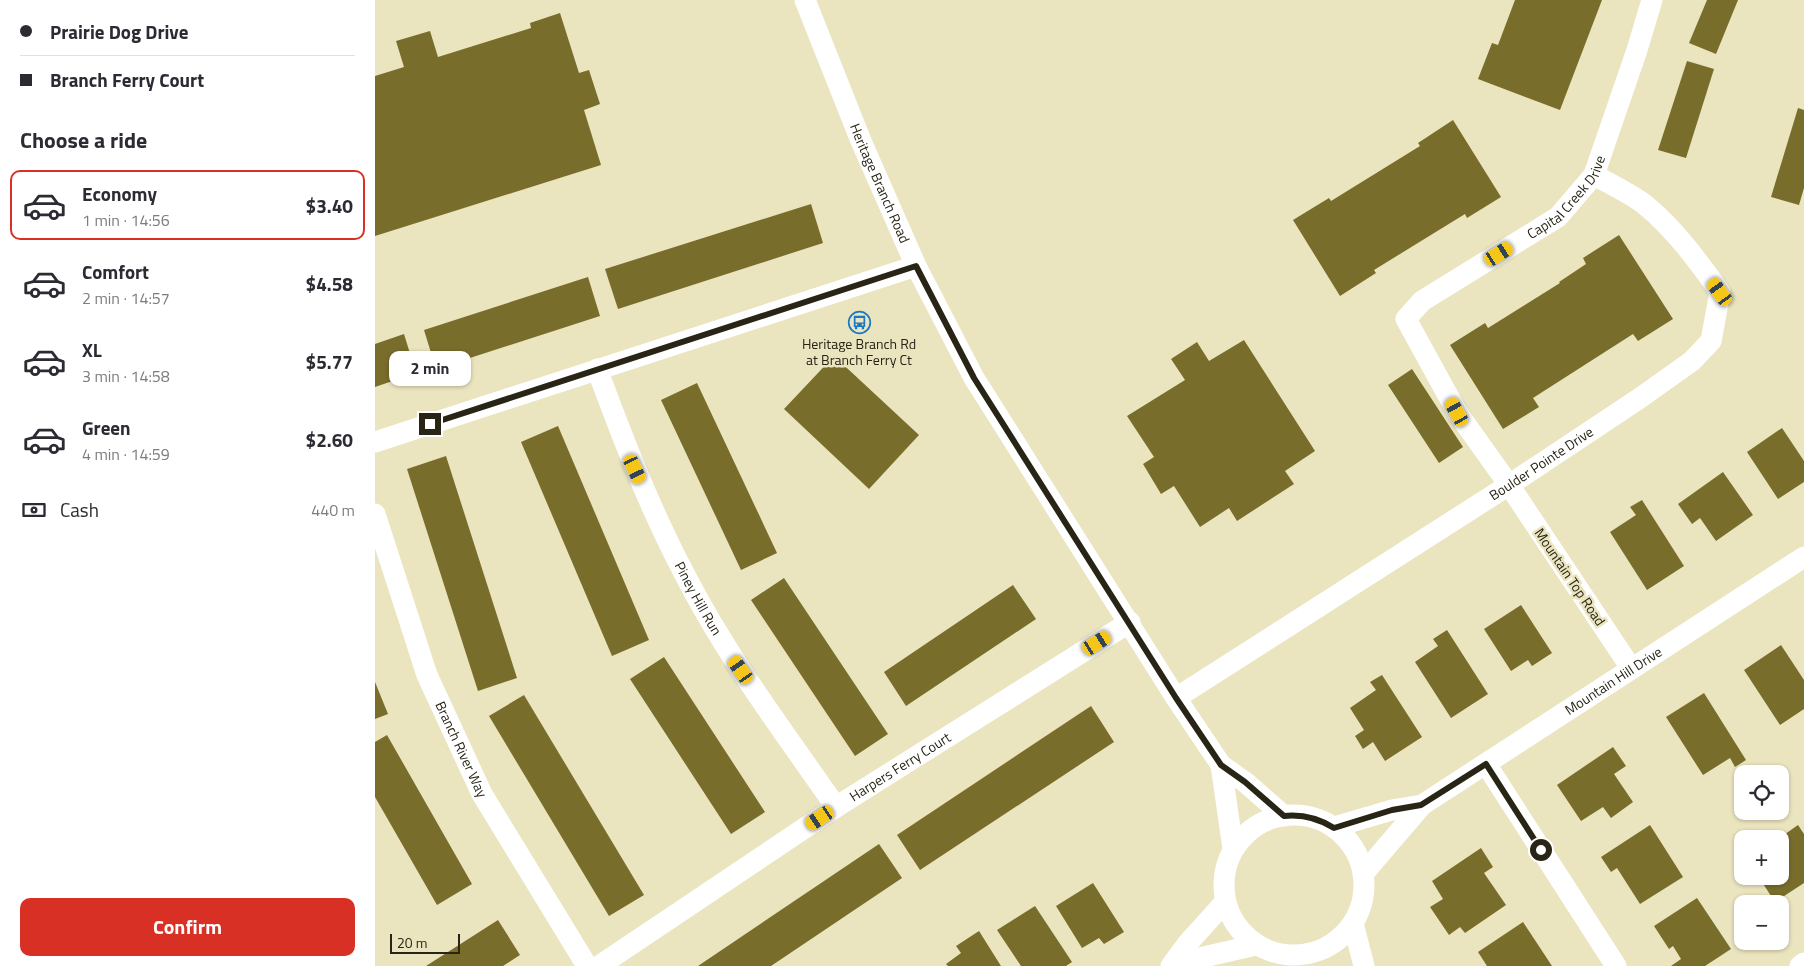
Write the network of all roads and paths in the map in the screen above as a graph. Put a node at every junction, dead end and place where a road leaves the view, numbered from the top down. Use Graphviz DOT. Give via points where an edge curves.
graph roads {
  1 [pos="805,0"];
  2 [pos="1652,0"];
  3 [pos="1594,175"];
  4 [pos="916,266"];
  5 [pos="597,370"];
  6 [pos="375,442"];
  7 [pos="1509,485"];
  8 [pos="375,514"];
  9 [pos="1804,557"];
  10 [pos="1130,622"];
  11 [pos="1631,668"];
  12 [pos="1176,698"];
  13 [pos="1486,764"];
  14 [pos="1221,765"];
  15 [pos="1421,805"];
  16 [pos="836,808"];
  17 [pos="1284,816"];
  18 [pos="1334,828"];
  19 [pos="1233,849"];
  20 [pos="1363,874"];
  21 [pos="1225,902"];
  22 [pos="1353,923"];
  23 [pos="1256,945"];
  24 [pos="1309,960"];
  25 [pos="1804,963"];
  26 [pos="1172,965"];
  27 [pos="587,966"];
  28 [pos="599,966"];
  29 [pos="1364,966"];
  30 [pos="1616,966"];
  31 [pos="1800,966"];
  1 -- 4 [label="street, Heritage Branch Road" via="861,141"];
  2 -- 3 [label="street, Capital Creek Drive"];
  3 -- 7 [label="street, Capital Creek Drive" via="1558,217 1422,301 1406,319 1457,412"];
  3 -- 7 [label="street, Boulder Pointe Drive" via="1649,209 1694,257 1720,292 1711,341 1685,366"];
  4 -- 5 [label="street"];
  4 -- 10 [label="street, Heritage Branch Road" via="974,378"];
  5 -- 6 [label="street"];
  5 -- 16 [label="street, Piney Hill Run" via="635,469 685,576 731,655"];
  7 -- 11 [label="street, Mountain Top Road"];
  7 -- 12 [label="street, Boulder Pointe Drive"];
  8 -- 27 [label="street, Branch River Way" via="427,675 482,794"];
  9 -- 11 [label="street, Mountain Hill Drive"];
  10 -- 12 [label="street, Heritage Branch Road"];
  10 -- 16 [label="street, Harpers Ferry Court"];
  11 -- 13 [label="street, Mountain Hill Drive"];
  12 -- 14 [label="street, Heritage Branch Road"];
  13 -- 15 [label="street, Mountain Hill Drive"];
  13 -- 30 [label="street"];
  14 -- 17 [label="street, Heritage Branch Road"];
  14 -- 19 [label="street, Heritage Branch Road"];
  15 -- 18 [label="street, Mountain Hill Drive" via="1392,810"];
  15 -- 20 [label="street, Mountain Hill Drive"];
  16 -- 28 [label="street, Harpers Ferry Court"];
  17 -- 18 [label="street" via="1310,817"];
  17 -- 19 [label="street" via="1264,822 1246,833"];
  18 -- 20 [label="street" via="1348,840 1358,856"];
  19 -- 21 [label="street" via="1223,884"];
  20 -- 22 [label="street" via="1364,891"];
  21 -- 23 [label="street" via="1242,934"];
  21 -- 26 [label="street"];
  22 -- 24 [label="street" via="1339,939"];
  22 -- 29 [label="street"];
  23 -- 24 [label="street" via="1278,954"];
  23 -- 26 [label="street"];
  25 -- 31 [label="street"];
}
